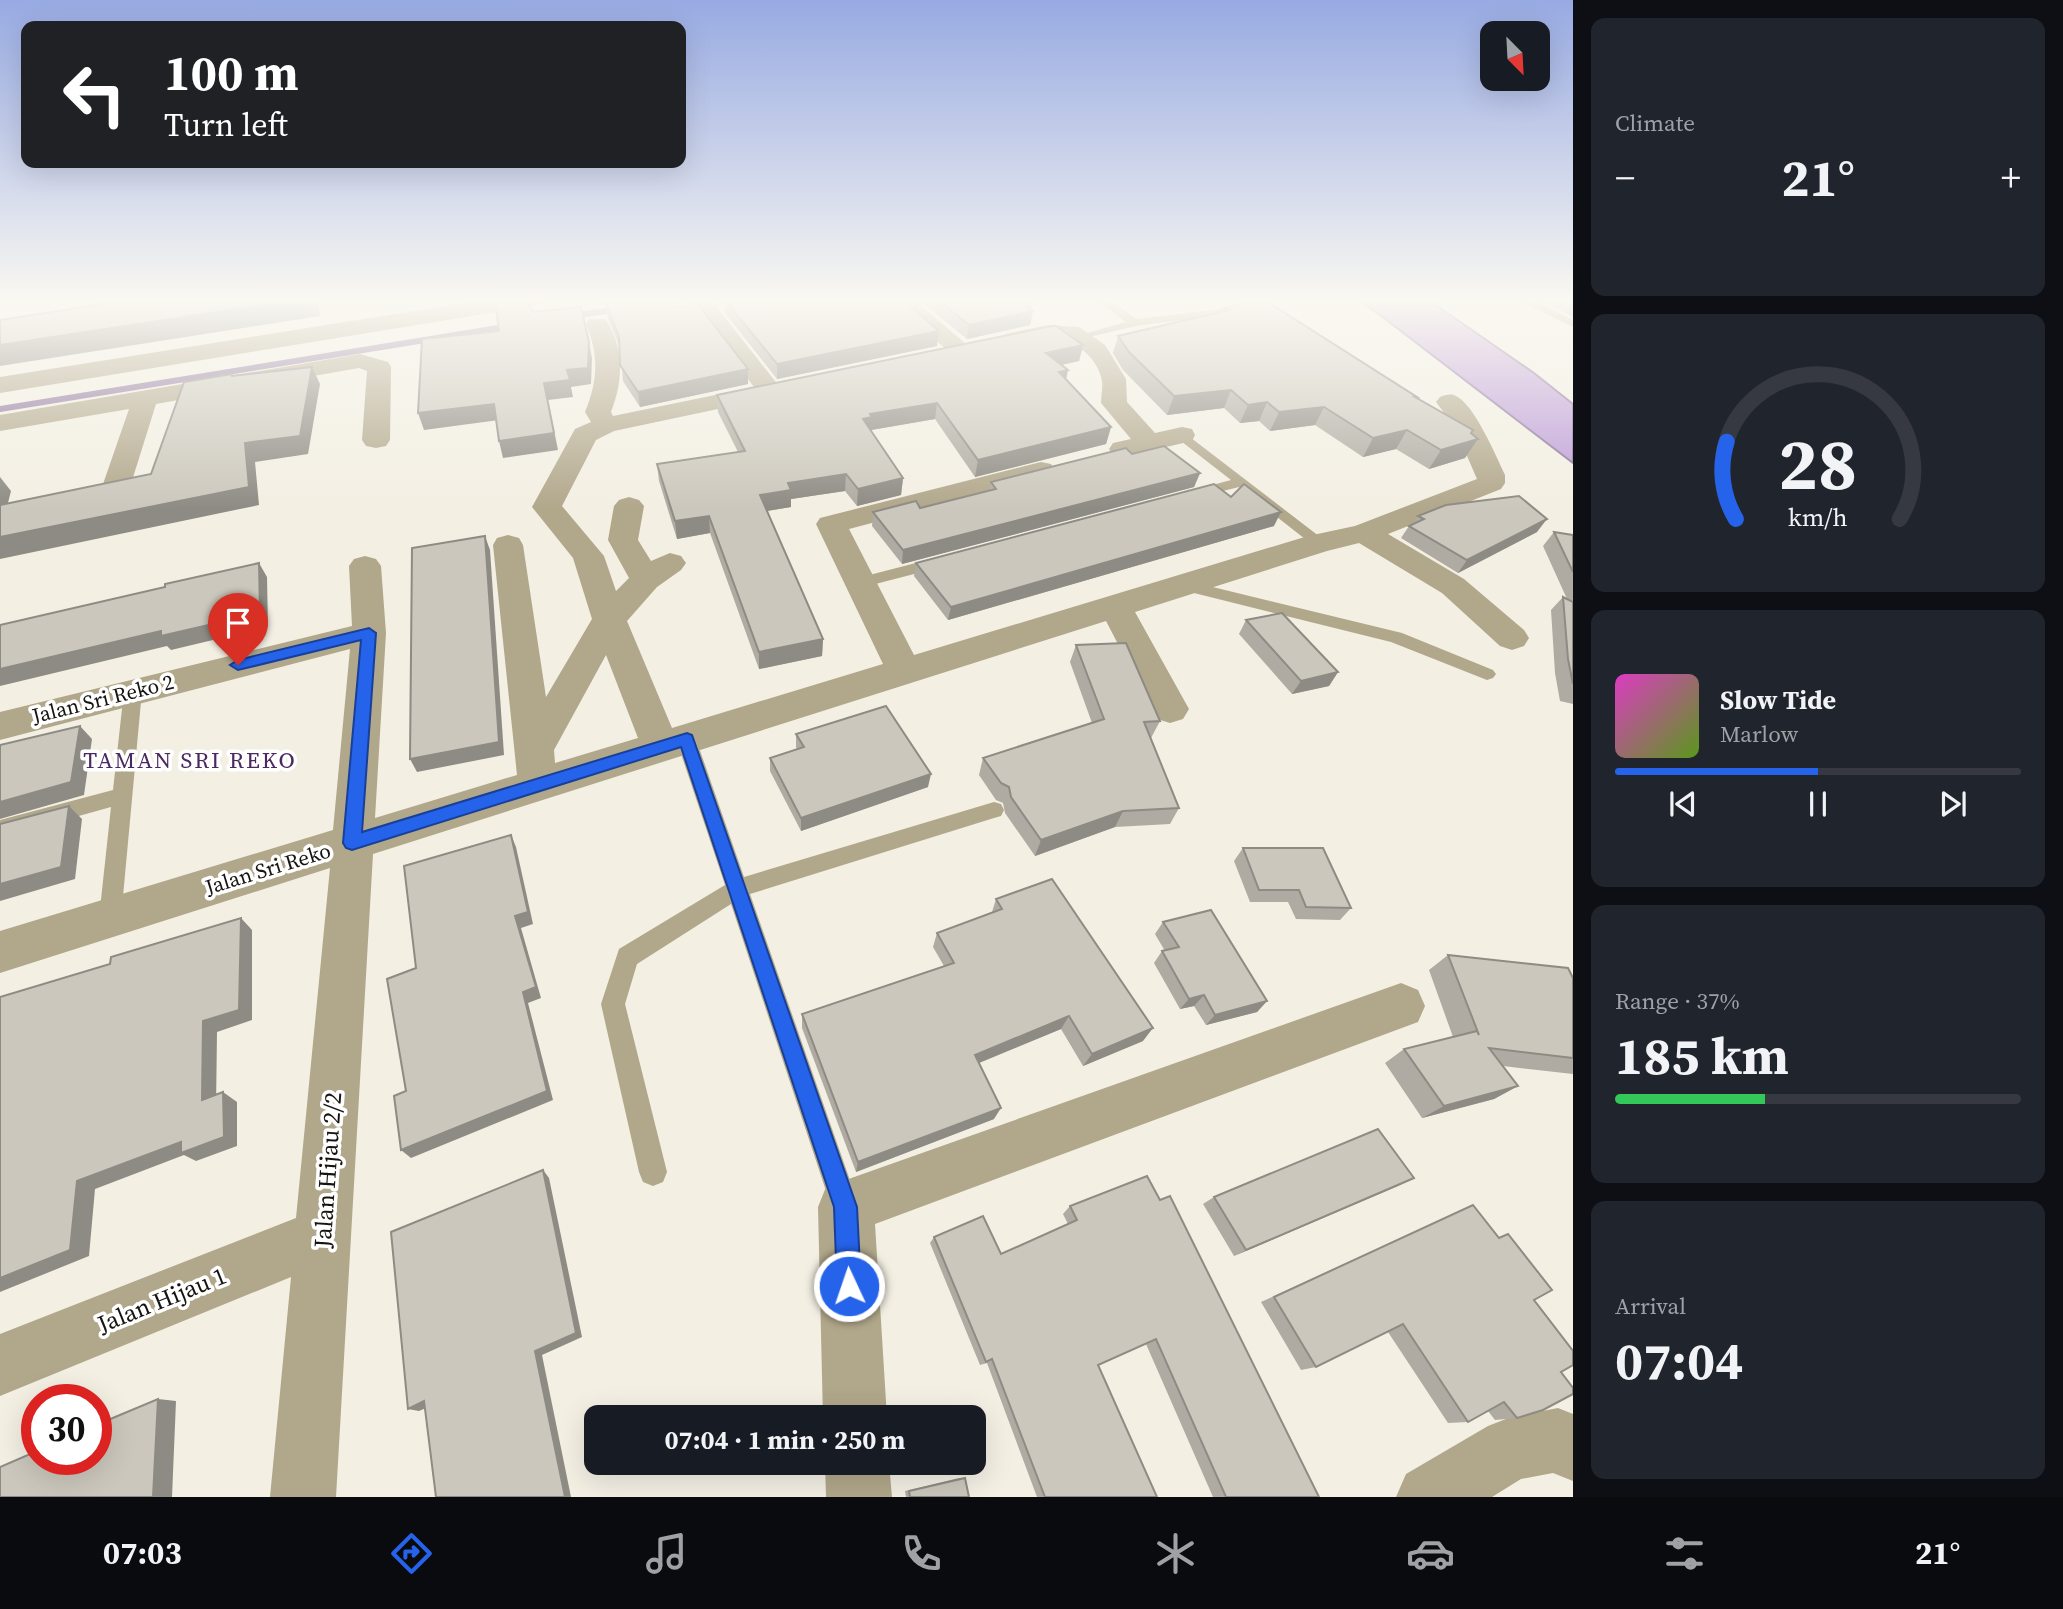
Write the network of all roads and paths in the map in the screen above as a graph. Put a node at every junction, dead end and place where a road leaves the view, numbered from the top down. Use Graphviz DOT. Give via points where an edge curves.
graph roads {
  1 [pos="100,369"];
  2 [pos="314,369"];
  3 [pos="380,369"];
  4 [pos="607,369"];
  5 [pos="753,369"];
  6 [pos="1108,369"];
  7 [pos="0,385"];
  8 [pos="797,385"];
  9 [pos="770,391"];
  10 [pos="145,398"];
  11 [pos="1449,402"];
  12 [pos="0,423"];
  13 [pos="606,425"];
  14 [pos="1182,435"];
  15 [pos="376,440"];
  16 [pos="1149,443"];
  17 [pos="1241,482"];
  18 [pos="116,487"];
  19 [pos="1176,499"];
  20 [pos="629,506"];
  21 [pos="1364,533"];
  22 [pos="1320,543"];
  23 [pos="508,545"];
  24 [pos="952,558"];
  25 [pos="365,566"];
  26 [pos="860,583"];
  27 [pos="1184,585"];
  28 [pos="1115,606"];
  29 [pos="608,619"];
  30 [pos="369,633"];
  31 [pos="1512,638"];
  32 [pos="905,672"];
  33 [pos="1487,674"];
  34 [pos="133,691"];
  35 [pos="1170,709"];
  36 [pos="0,726"];
  37 [pos="674,743"];
  38 [pos="536,768"];
  39 [pos="122,796"];
  40 [pos="994,810"];
  41 [pos="0,829"];
  42 [pos="352,843"];
  43 [pos="737,889"];
  44 [pos="110,918"];
  45 [pos="0,952"];
  46 [pos="1401,1006"];
  47 [pos="653,1172"];
  48 [pos="846,1207"];
  49 [pos="323,1236"];
  50 [pos="0,1365"];
  51 [pos="854,1405"];
  52 [pos="1573,1449"];
  53 [pos="858,1475"];
  54 [pos="303,1497"];
  55 [pos="859,1497"];
  56 [pos="1429,1497"];
  1 -- 7 [label="street"];
  2 -- 10 [label="street"];
  3 -- 15 [label="street"];
  4 -- 13 [label="street" via="605,396 598,412"];
  5 -- 9 [label="street"];
  6 -- 16 [label="street" via="1114,379 1114,402"];
  8 -- 9 [label="street"];
  9 -- 13 [label="street"];
  10 -- 12 [label="street"];
  10 -- 18 [label="street"];
  11 -- 21 [label="street" via="1467,425 1491,483"];
  13 -- 29 [label="street" via="585,435 547,507 588,556"];
  14 -- 16 [label="street"];
  14 -- 17 [label="lane"];
  16 -- 26 [label="street" via="831,524"];
  17 -- 19 [label="lane"];
  17 -- 22 [label="lane"];
  20 -- 29 [label="street" via="623,540 658,571"];
  21 -- 22 [label="street"];
  21 -- 31 [label="street" via="1453,586"];
  22 -- 27 [label="street"];
  23 -- 38 [label="street"];
  24 -- 26 [label="lane"];
  25 -- 30 [label="street, Jalan Sri Reko"];
  26 -- 32 [label="street"];
  27 -- 28 [label="street"];
  27 -- 33 [label="lane" via="1396,637"];
  28 -- 32 [label="street"];
  28 -- 35 [label="street"];
  29 -- 37 [label="street"];
  29 -- 38 [label="street"];
  30 -- 34 [label="street, Jalan Sri Reko 2"];
  30 -- 42 [label="street, Jalan Sri Reko"];
  32 -- 37 [label="street"];
  34 -- 36 [label="street, Jalan Sri Reko 2"];
  34 -- 39 [label="lane"];
  37 -- 38 [label="street"];
  37 -- 43 [label="lane"];
  38 -- 42 [label="street"];
  39 -- 41 [label="lane"];
  39 -- 44 [label="lane"];
  40 -- 43 [label="lane"];
  42 -- 44 [label="street, Jalan Sri Reko"];
  42 -- 49 [label="street, Jalan Hijau 2/2"];
  43 -- 47 [label="lane" via="627,957 613,1004"];
  43 -- 48 [label="lane"];
  44 -- 45 [label="street, Jalan Sri Reko"];
  46 -- 48 [label="street"];
  48 -- 51 [label="street"];
  49 -- 50 [label="street, Jalan Hijau 1"];
  49 -- 54 [label="street, Jalan Hijau 2/2"];
  52 -- 56 [label="street" via="1558,1440 1511,1449"];
  53 -- 55 [label="street"];
}
